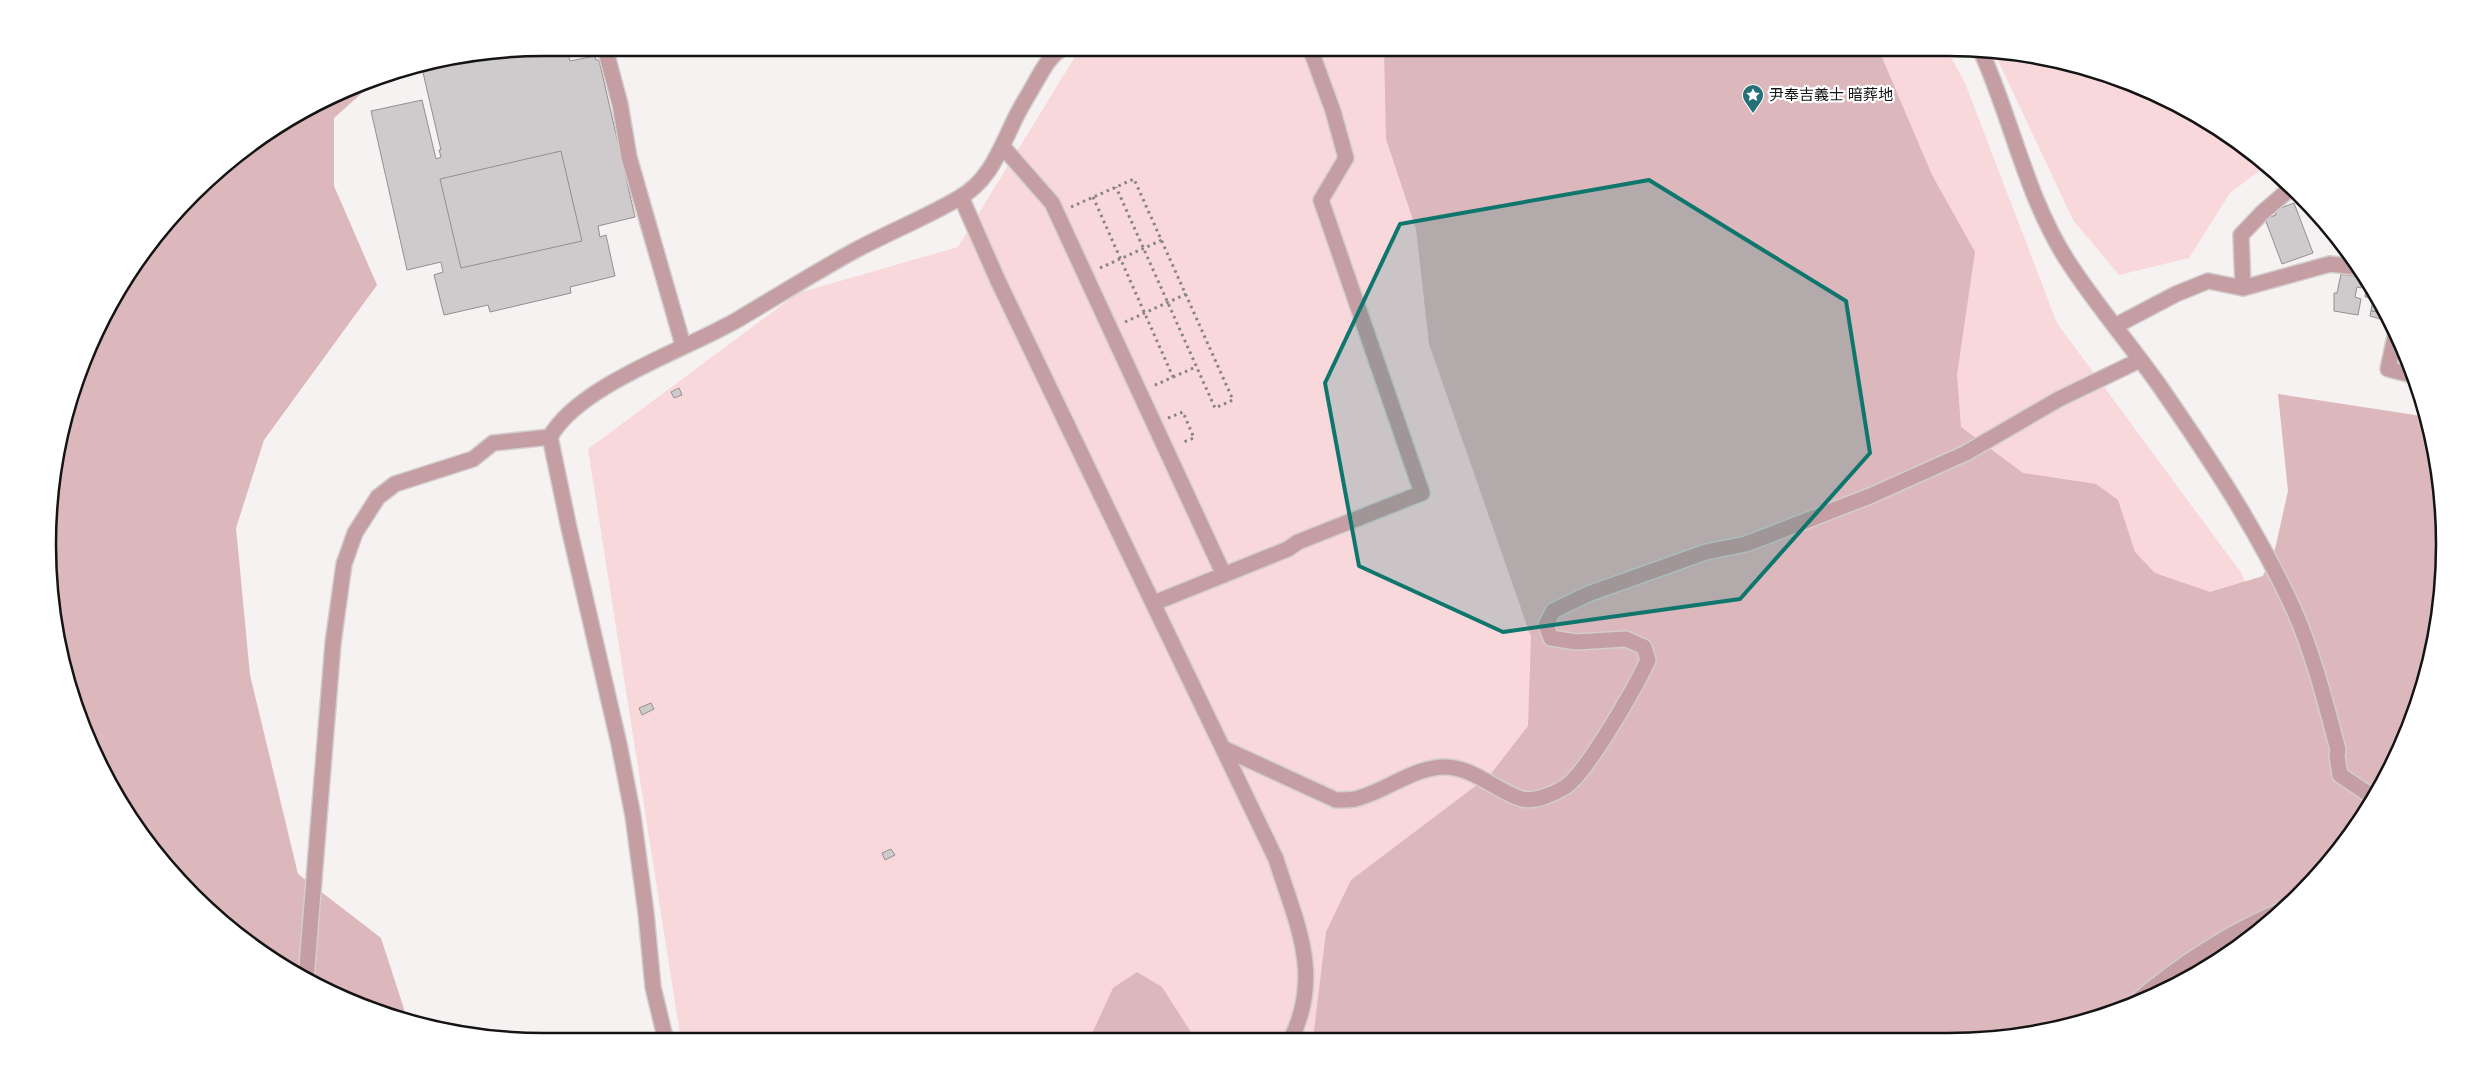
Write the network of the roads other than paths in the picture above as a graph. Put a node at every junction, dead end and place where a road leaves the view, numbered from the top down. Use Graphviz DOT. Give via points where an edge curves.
graph roads {
  1 [pos="607,56"];
  2 [pos="1050,56"];
  3 [pos="1313,56"];
  4 [pos="1984,57"];
  5 [pos="1003,147"];
  6 [pos="2286,192"];
  7 [pos="961,197"];
  8 [pos="2348,266"];
  9 [pos="2243,288"];
  10 [pos="2115,326"];
  11 [pos="683,345"];
  12 [pos="2393,346"];
  13 [pos="2140,360"];
  14 [pos="2405,373"];
  15 [pos="550,438"];
  16 [pos="1224,575"];
  17 [pos="1154,603"];
  18 [pos="1225,749"];
  19 [pos="2367,794"];
  20 [pos="2262,918"];
  21 [pos="307,970"];
  22 [pos="2153,987"];
  23 [pos="664,1033"];
  24 [pos="1294,1033"];
  1 -- 11 [label="street" via="629,157"];
  2 -- 5 [label="street" via="1012,123"];
  3 -- 16 [label="street" via="1346,158 1322,200 1422,493"];
  4 -- 10 [label="street" via="2039,211 2067,260"];
  5 -- 7 [label="street" via="986,176"];
  5 -- 16 [label="street" via="1052,203"];
  6 -- 9 [label="street" via="2241,235"];
  7 -- 11 [label="street" via="857,250 736,320"];
  7 -- 17 [label="street" via="999,283"];
  8 -- 9 [label="street" via="2330,264"];
  9 -- 10 [label="street" via="2208,281"];
  10 -- 13 [label="street"];
  11 -- 15 [label="street" via="578,406 558,422"];
  12 -- 14 [label="street" via="2388,369"];
  13 -- 18 [label="street" via="2058,399 1966,453 1870,496 1746,544 1706,552 1588,594 1553,612 1546,625 1551,638 1576,642 1626,639 1644,647 1648,660 1638,682 1586,764 1566,786 1538,798 1523,799 1473,774 1445,767 1424,770 1354,799 1336,800"];
  13 -- 19 [label="street" via="2252,527 2294,611 2327,706 2338,750 2340,775"];
  15 -- 21 [label="street" via="493,443 473,459 395,484 378,497 355,532 344,564 332,643"];
  15 -- 23 [label="street" via="621,753 644,894 653,988"];
  16 -- 17 [label="street"];
  17 -- 18 [label="street"];
  18 -- 24 [label="street" via="1276,859 1305,950 1307,980"];
  20 -- 22 [label="street" via="2169,973"];
}
